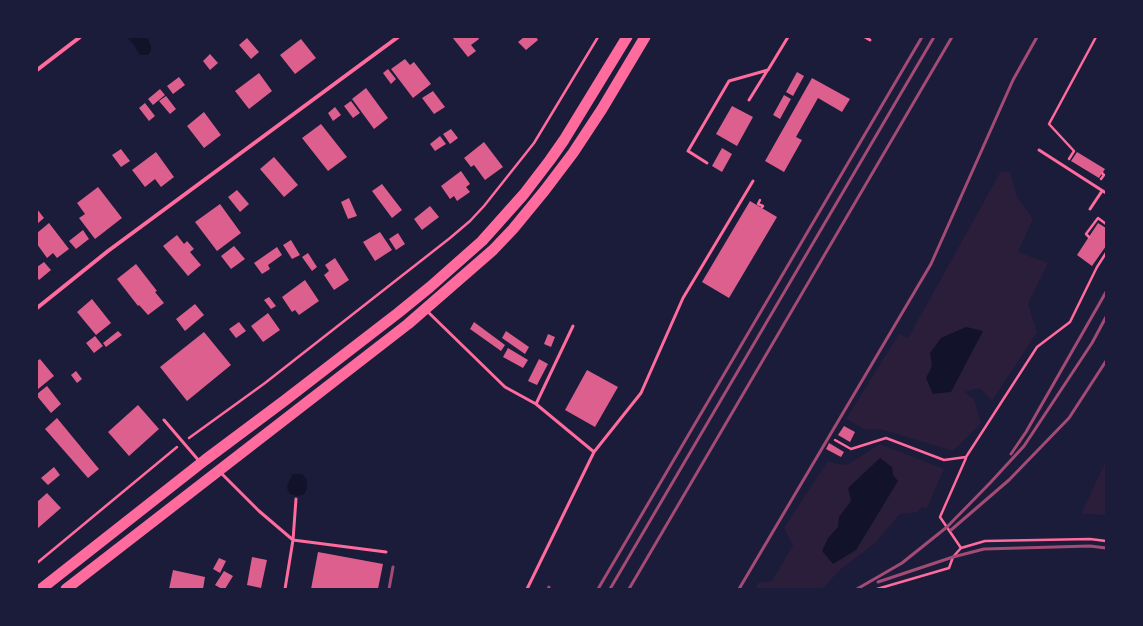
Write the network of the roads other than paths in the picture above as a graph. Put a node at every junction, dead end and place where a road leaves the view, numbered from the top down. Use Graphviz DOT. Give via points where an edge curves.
graph roads {
  1 [pos="80,37"];
  2 [pos="398,37"];
  3 [pos="627,37"];
  4 [pos="645,37"];
  5 [pos="788,37"];
  6 [pos="865,37"];
  7 [pos="870,40"];
  8 [pos="37,63"];
  9 [pos="39,69"];
  10 [pos="768,70"];
  11 [pos="749,100"];
  12 [pos="1039,150"];
  13 [pos="707,162"];
  14 [pos="753,181"];
  15 [pos="1102,191"];
  16 [pos="1106,193"];
  17 [pos="1090,209"];
  18 [pos="37,308"];
  19 [pos="426,309"];
  20 [pos="573,326"];
  21 [pos="536,404"];
  22 [pos="164,420"];
  23 [pos="594,452"];
  24 [pos="201,463"];
  25 [pos="219,471"];
  26 [pos="296,499"];
  27 [pos="293,540"];
  28 [pos="386,552"];
  29 [pos="41,589"];
  30 [pos="66,589"];
  31 [pos="285,589"];
  32 [pos="527,589"];
  1 -- 9 [label="street"];
  2 -- 18 [label="street" via="108,251"];
  3 -- 24 [label="highway" via="554,155 524,194 482,241 398,313"];
  4 -- 19 [label="highway" via="573,153 545,190 493,250"];
  5 -- 10 [label="lane"];
  6 -- 7 [label="lane"];
  8 -- 9 [label="lane"];
  10 -- 11 [label="lane"];
  10 -- 13 [label="lane" via="729,81 688,152"];
  12 -- 15 [label="lane"];
  14 -- 23 [label="lane" via="683,298 641,393"];
  15 -- 16 [label="lane"];
  15 -- 17 [label="lane"];
  19 -- 21 [label="lane" via="505,387"];
  19 -- 25 [label="highway"];
  20 -- 21 [label="lane"];
  21 -- 23 [label="lane"];
  22 -- 24 [label="lane"];
  23 -- 32 [label="lane"];
  24 -- 29 [label="highway"];
  25 -- 27 [label="lane" via="258,511"];
  25 -- 30 [label="highway"];
  26 -- 27 [label="lane"];
  27 -- 28 [label="lane"];
  27 -- 31 [label="lane"];
}
